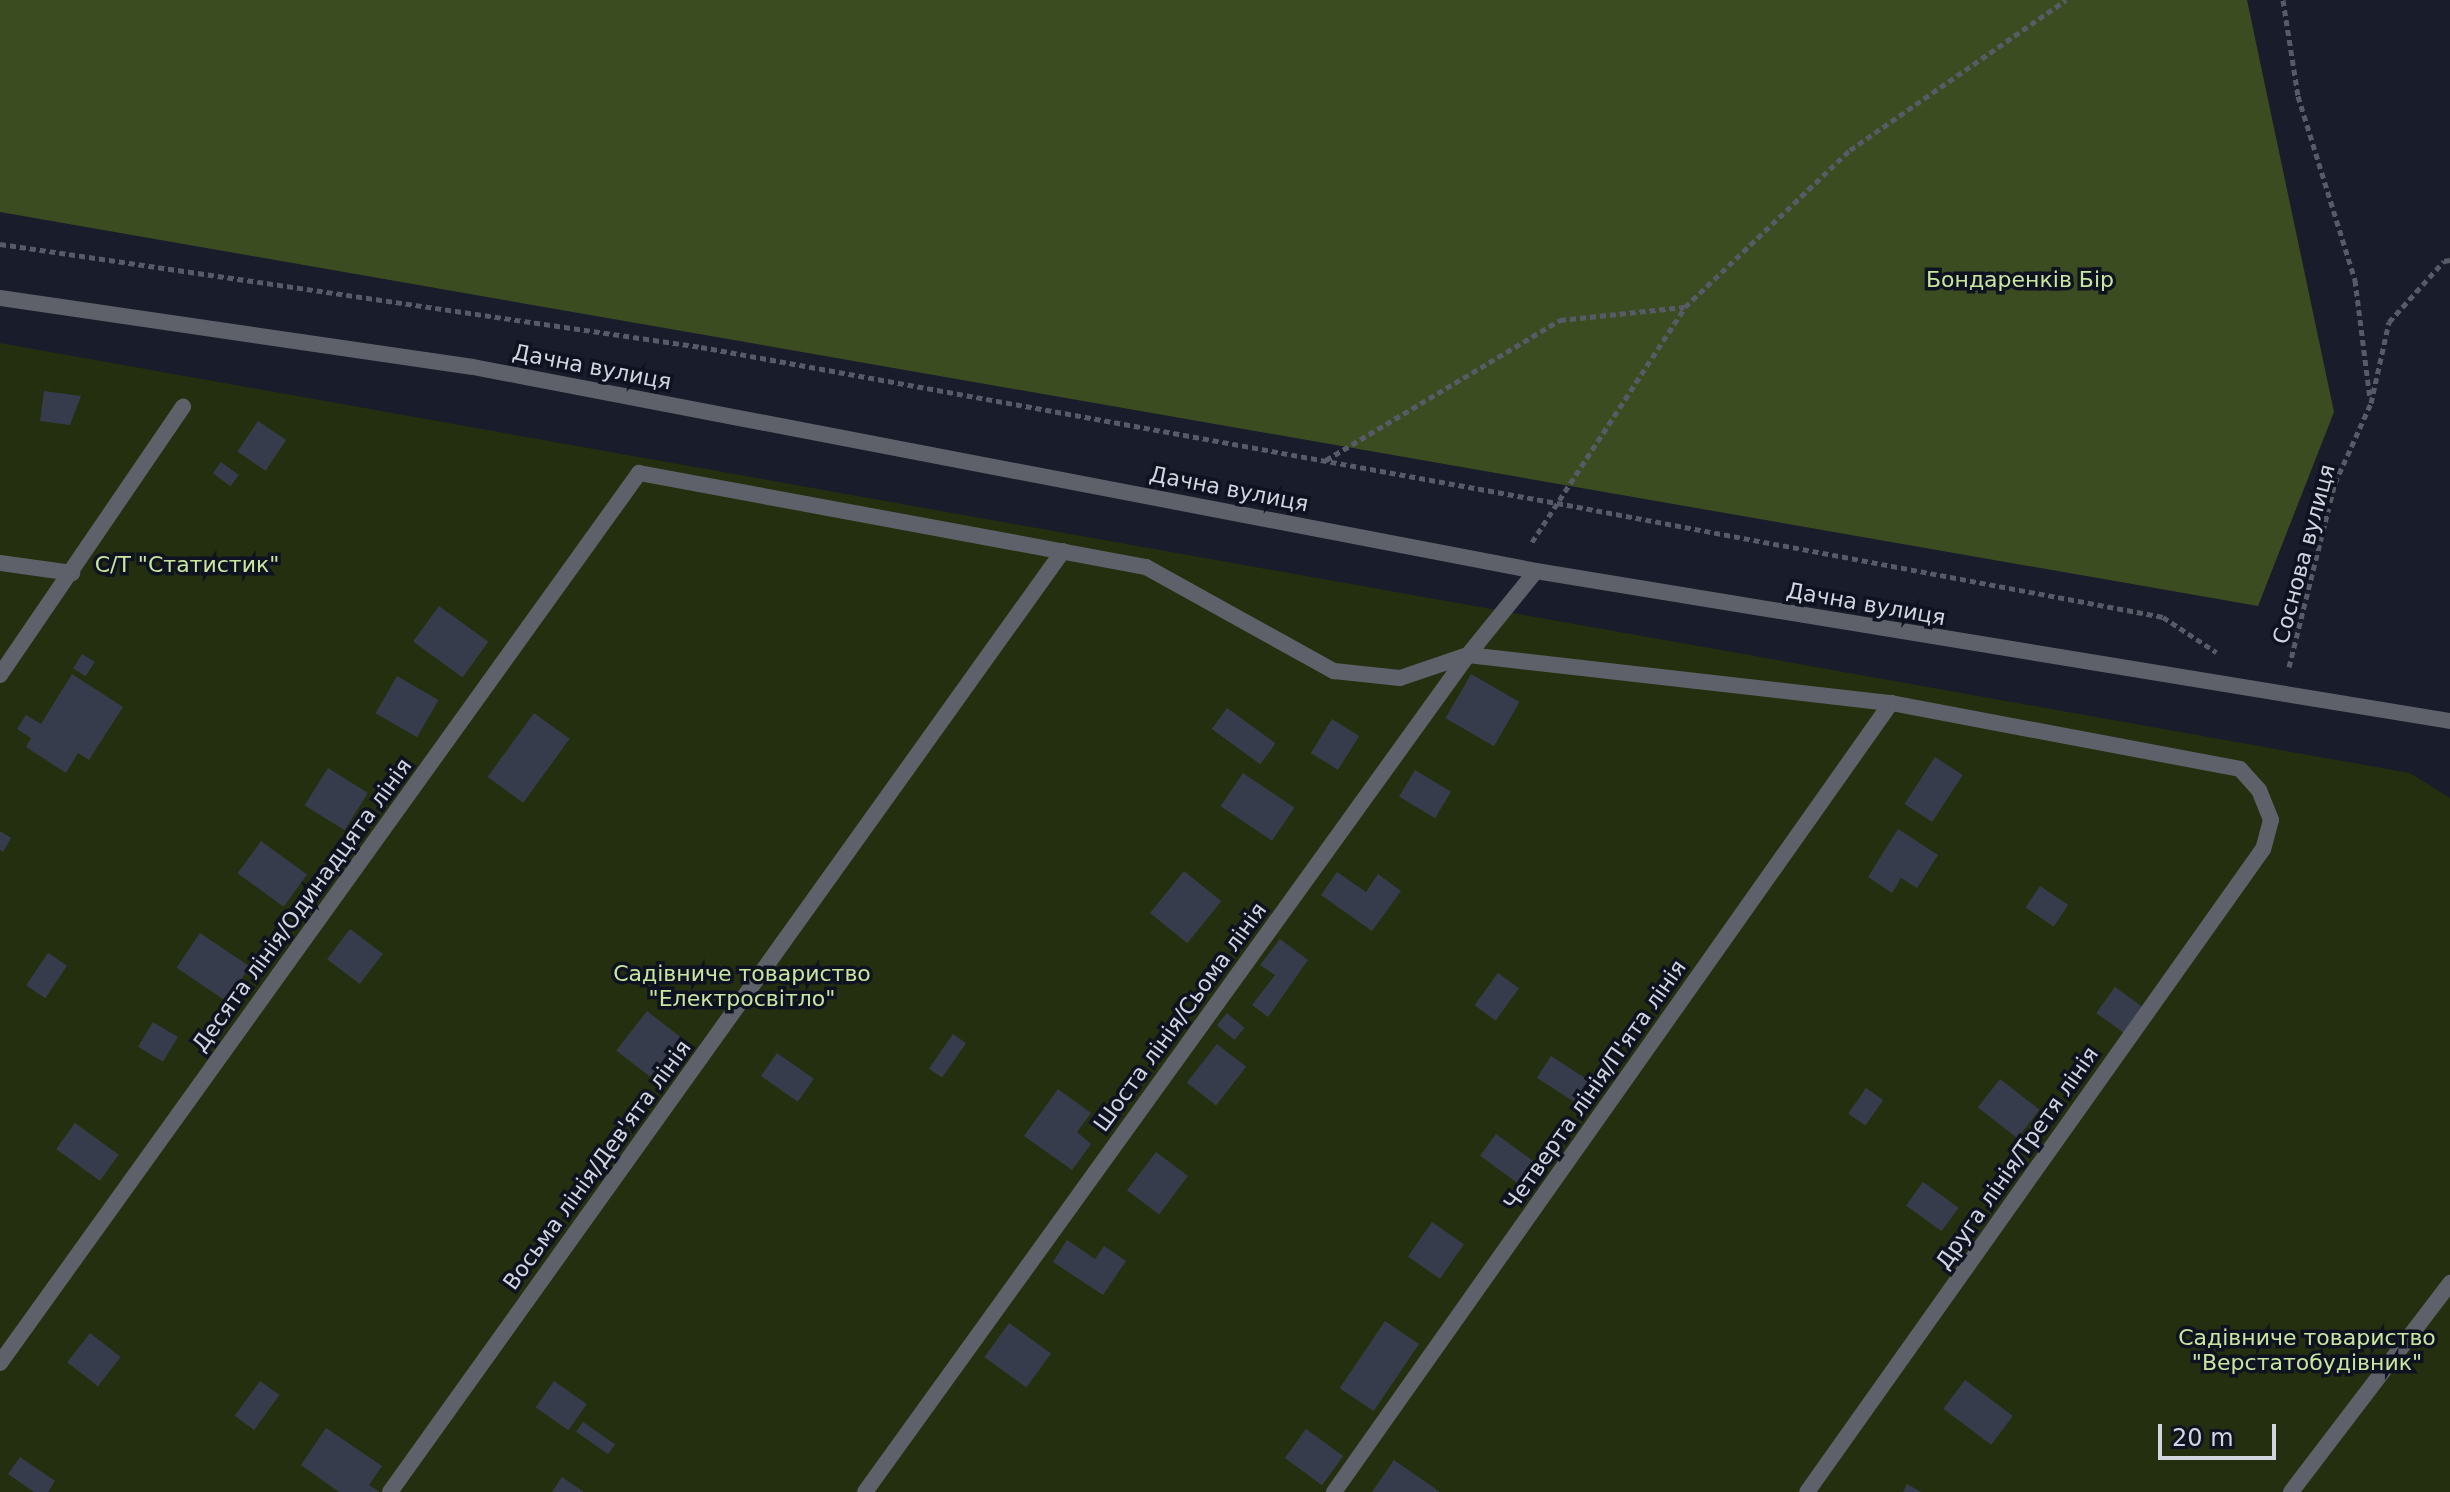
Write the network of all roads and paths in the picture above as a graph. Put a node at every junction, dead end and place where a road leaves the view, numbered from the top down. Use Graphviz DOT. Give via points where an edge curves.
graph roads {
  1 [pos="2066,0"];
  2 [pos="2283,0"];
  3 [pos="0,244"];
  4 [pos="2450,260"];
  5 [pos="0,298"];
  6 [pos="1685,307"];
  7 [pos="2371,403"];
  8 [pos="183,407"];
  9 [pos="1325,460"];
  10 [pos="1557,503"];
  11 [pos="1063,551"];
  12 [pos="0,563"];
  13 [pos="1516,566"];
  14 [pos="1536,571"];
  15 [pos="72,573"];
  16 [pos="1468,655"];
  17 [pos="2229,661"];
  18 [pos="0,675"];
  19 [pos="2282,697"];
  20 [pos="1891,703"];
  21 [pos="2450,721"];
  22 [pos="2450,1283"];
  23 [pos="0,1363"];
  24 [pos="390,1492"];
  25 [pos="865,1492"];
  26 [pos="1334,1492"];
  27 [pos="1807,1492"];
  28 [pos="2291,1492"];
  1 -- 6 [label="path" via="1850,150"];
  2 -- 7 [label="path" via="2298,96 2355,280"];
  3 -- 9 [label="path" via="701,347"];
  4 -- 7 [label="path, Соснова вулиця" via="2389,322"];
  5 -- 13 [label="street, Дачна вулиця" via="473,367"];
  6 -- 9 [label="path" via="1560,320"];
  6 -- 10 [label="path"];
  7 -- 19 [label="path, Соснова вулиця" via="2335,483"];
  8 -- 15 [label="street"];
  9 -- 10 [label="path"];
  10 -- 13 [label="path"];
  10 -- 17 [label="path" via="2163,617"];
  11 -- 16 [label="street" via="1146,567 1334,671 1400,678"];
  11 -- 23 [label="street, Десята лінія/Одинадцята лінія" via="639,473"];
  11 -- 24 [label="street, Восьма лінія/Дев'ята лінія"];
  12 -- 15 [label="street"];
  13 -- 14 [label="street, Дачна вулиця"];
  14 -- 16 [label="street, Шоста лінія/Сьома лінія"];
  14 -- 19 [label="street, Дачна вулиця"];
  15 -- 18 [label="street"];
  16 -- 20 [label="street"];
  16 -- 25 [label="street, Шоста лінія/Сьома лінія"];
  19 -- 21 [label="street, Дачна вулиця"];
  20 -- 26 [label="street, Четверта лінія/П'ята лінія"];
  20 -- 27 [label="street, Друга лінія/Третя лінія" via="2240,769 2259,790 2271,820 2263,849"];
  22 -- 28 [label="street"];
}
